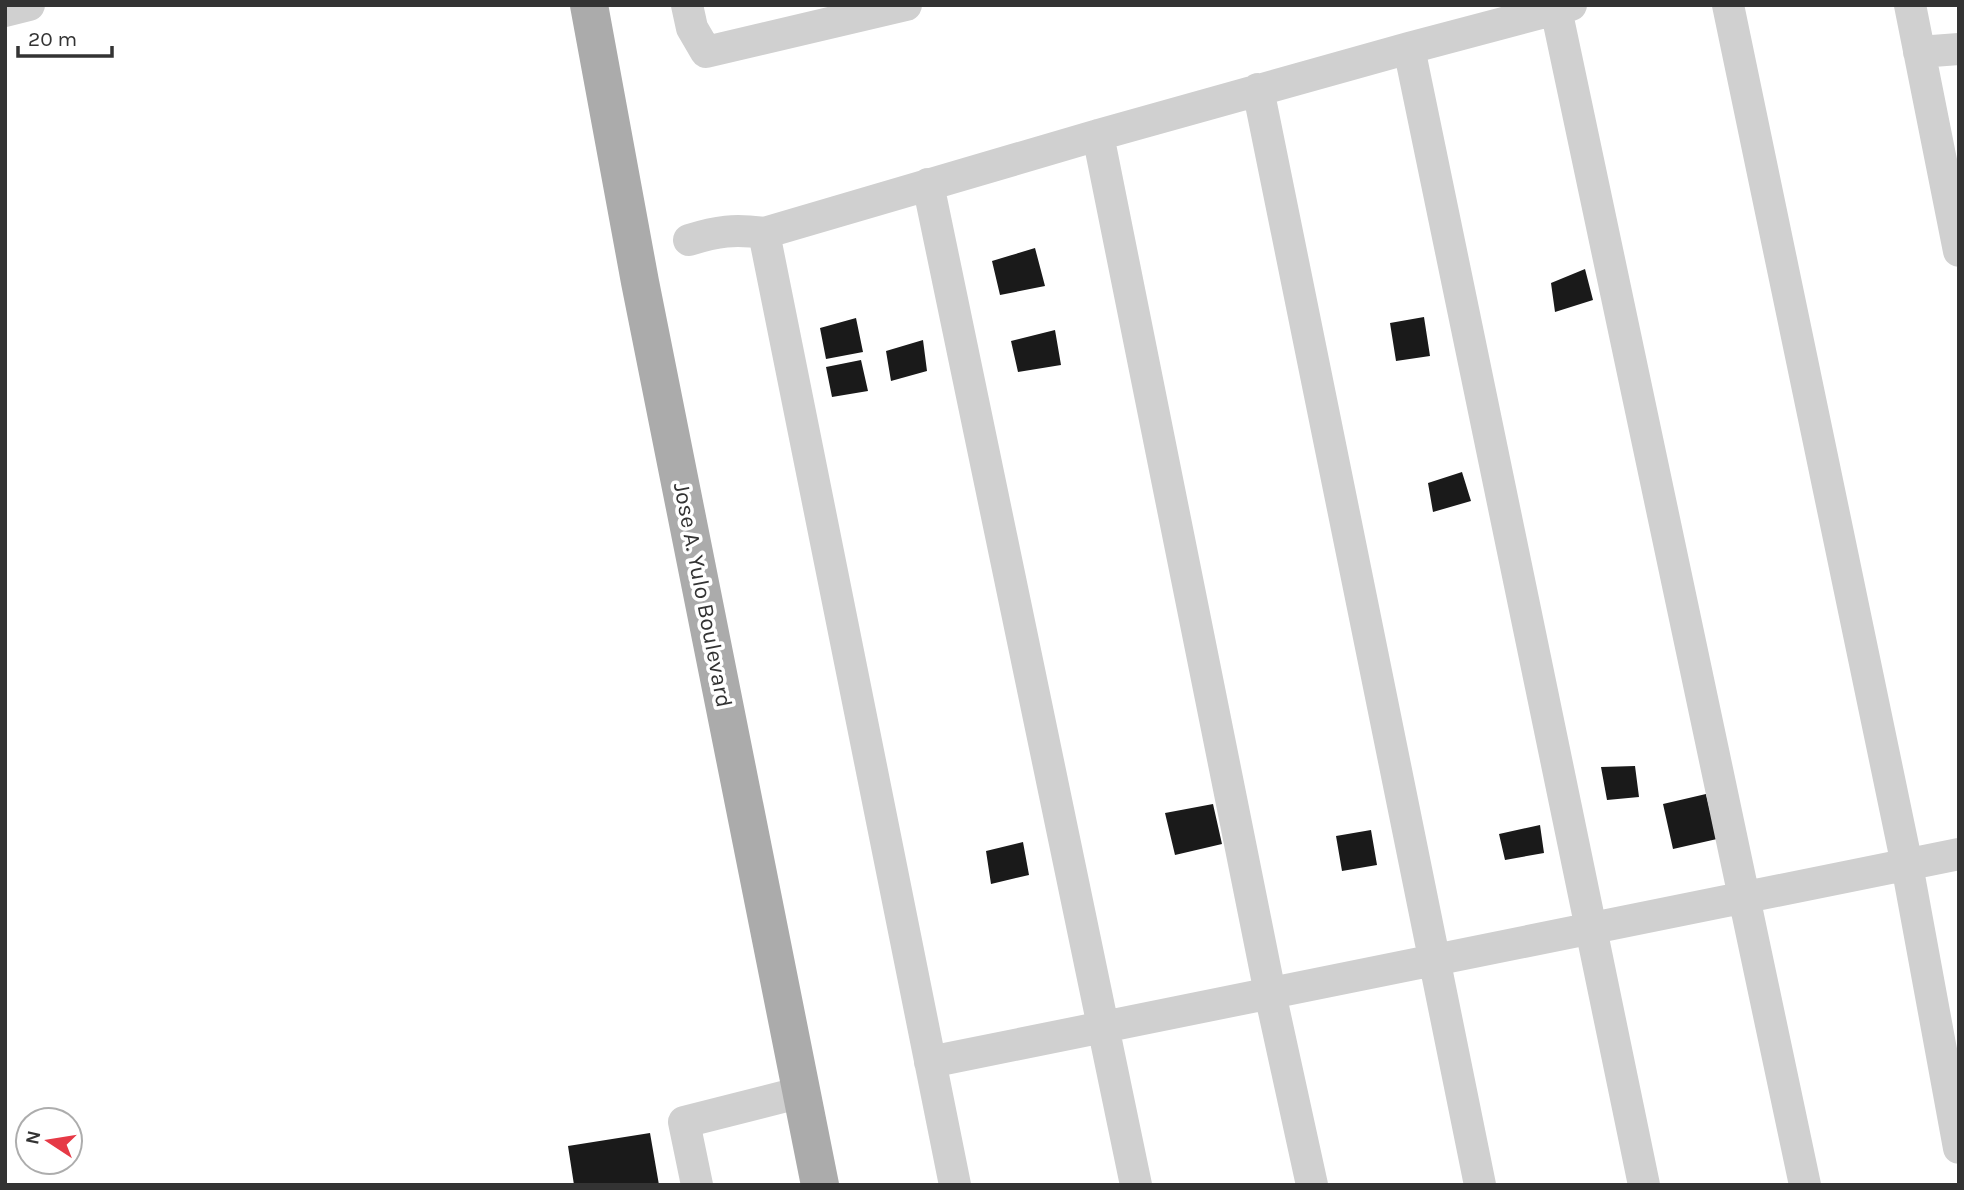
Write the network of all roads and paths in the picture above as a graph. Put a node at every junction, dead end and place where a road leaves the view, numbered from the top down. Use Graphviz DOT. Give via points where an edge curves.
graph roads {
  1 [pos="29,5"];
  2 [pos="589,5"];
  3 [pos="687,5"];
  4 [pos="906,5"];
  5 [pos="1728,5"];
  6 [pos="1910,5"];
  7 [pos="1563,7"];
  8 [pos="5,11"];
  9 [pos="1409,48"];
  10 [pos="1959,49"];
  11 [pos="1919,52"];
  12 [pos="1258,89"];
  13 [pos="1098,135"];
  14 [pos="928,184"];
  15 [pos="764,233"];
  16 [pos="1957,234"];
  17 [pos="689,240"];
  18 [pos="1959,854"];
  19 [pos="1907,865"];
  20 [pos="1744,898"];
  21 [pos="1591,929"];
  22 [pos="1435,960"];
  23 [pos="1270,993"];
  24 [pos="1104,1027"];
  25 [pos="930,1062"];
  26 [pos="802,1092"];
  27 [pos="1959,1148"];
  28 [pos="697,1185"];
  29 [pos="820,1185"];
  30 [pos="955,1185"];
  31 [pos="1136,1185"];
  32 [pos="1312,1185"];
  33 [pos="1480,1185"];
  34 [pos="1644,1185"];
  35 [pos="1805,1185"];
  1 -- 8 [label="street"];
  2 -- 26 [label="main road, Jose A. Yulo Boulevard"];
  3 -- 4 [label="street" via="692,27 706,52"];
  5 -- 19 [label="street"];
  6 -- 11 [label="street"];
  7 -- 9 [label="street"];
  7 -- 20 [label="street"];
  9 -- 12 [label="street"];
  9 -- 21 [label="street"];
  10 -- 11 [label="street"];
  11 -- 16 [label="street"];
  12 -- 13 [label="street"];
  12 -- 22 [label="street"];
  13 -- 14 [label="street"];
  13 -- 23 [label="street"];
  14 -- 15 [label="street"];
  14 -- 24 [label="street"];
  15 -- 17 [label="street" via="737,229"];
  15 -- 25 [label="street"];
  18 -- 19 [label="street"];
  19 -- 20 [label="street"];
  19 -- 27 [label="street"];
  20 -- 21 [label="street"];
  20 -- 35 [label="street"];
  21 -- 22 [label="street"];
  21 -- 34 [label="street"];
  22 -- 23 [label="street"];
  22 -- 33 [label="street"];
  23 -- 24 [label="street"];
  23 -- 32 [label="street"];
  24 -- 25 [label="street"];
  24 -- 31 [label="street"];
  25 -- 30 [label="street"];
  26 -- 28 [label="street" via="684,1122"];
  26 -- 29 [label="main road, Jose A. Yulo Boulevard"];
}
